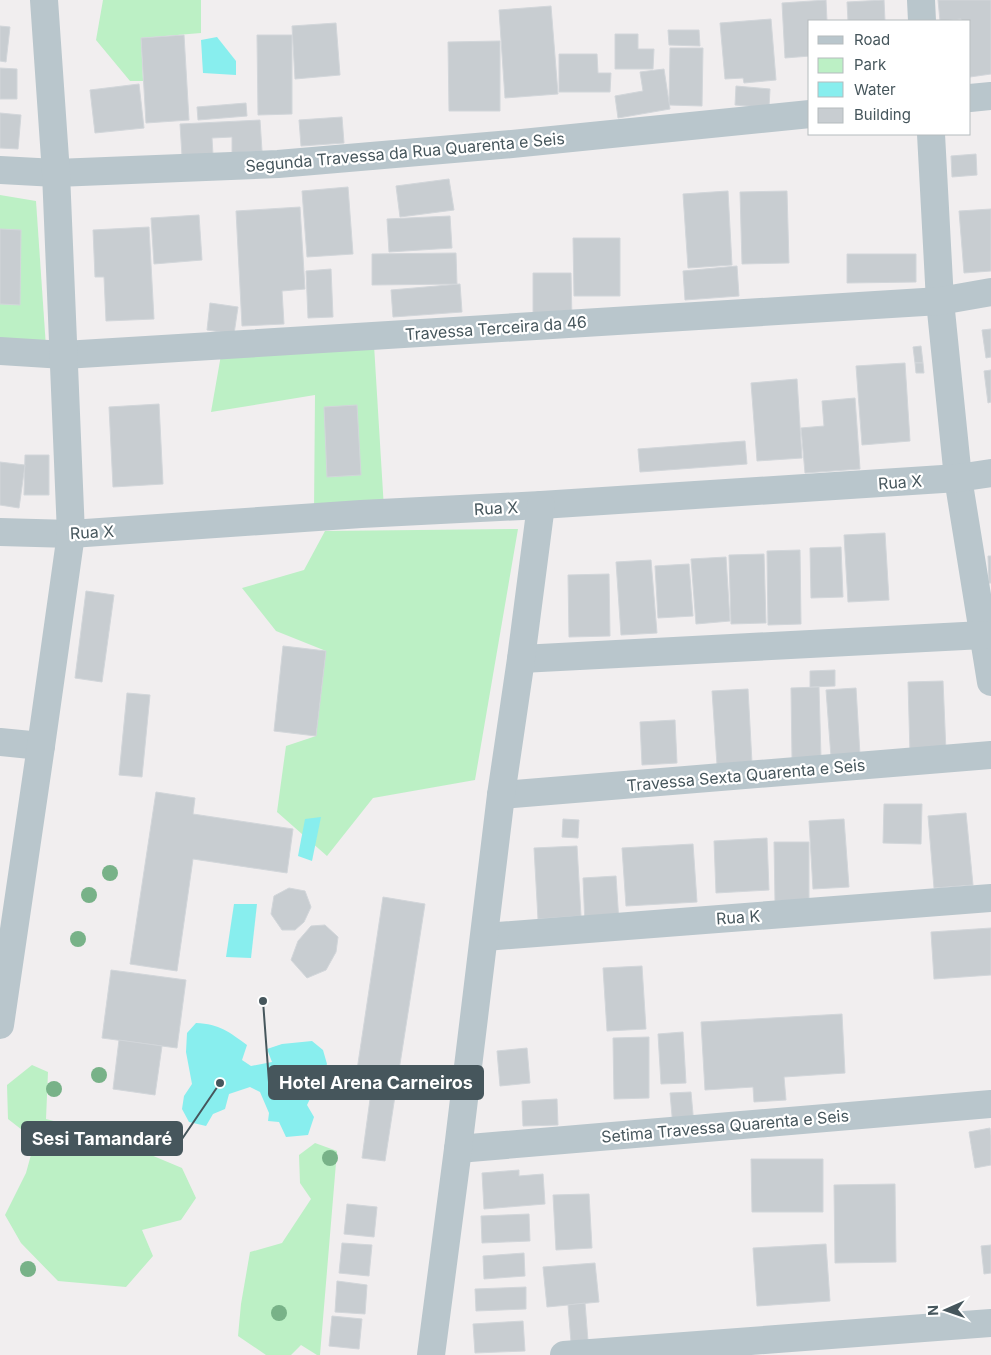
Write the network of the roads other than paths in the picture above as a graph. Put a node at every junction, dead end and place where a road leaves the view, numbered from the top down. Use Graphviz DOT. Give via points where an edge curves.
graph roads {
  1 [pos="44,0"];
  2 [pos="921,0"];
  3 [pos="922,20"];
  4 [pos="991,96"];
  5 [pos="971,98"];
  6 [pos="808,114"];
  7 [pos="931,135"];
  8 [pos="0,170"];
  9 [pos="56,173"];
  10 [pos="991,292"];
  11 [pos="940,301"];
  12 [pos="0,351"];
  13 [pos="64,355"];
  14 [pos="991,473"];
  15 [pos="958,478"];
  16 [pos="541,505"];
  17 [pos="0,532"];
  18 [pos="71,534"];
  19 [pos="983,635"];
  20 [pos="522,659"];
  21 [pos="991,682"];
  22 [pos="0,742"];
  23 [pos="42,746"];
  24 [pos="991,754"];
  25 [pos="502,795"];
  26 [pos="991,898"];
  27 [pos="7,925"];
  28 [pos="485,937"];
  29 [pos="0,1025"];
  30 [pos="991,1104"];
  31 [pos="458,1149"];
  32 [pos="991,1323"];
  33 [pos="431,1355"];
  34 [pos="564,1355"];
  1 -- 9 [label="street"];
  2 -- 3 [label="street"];
  4 -- 5 [label="street"];
  6 -- 9 [label="street, Segunda Travessa da Rua Quarenta e Seis" via="278,164"];
  7 -- 11 [label="street"];
  8 -- 9 [label="street, Segunda Travessa da Rua Quarenta e Seis"];
  9 -- 13 [label="street"];
  10 -- 11 [label="street, Travessa Terceira da 46"];
  11 -- 13 [label="street, Travessa Terceira da 46"];
  11 -- 15 [label="street"];
  12 -- 13 [label="street, Travessa Terceira da 46"];
  13 -- 18 [label="street"];
  14 -- 15 [label="street, Rua X"];
  15 -- 16 [label="street, Rua X"];
  15 -- 19 [label="street"];
  16 -- 18 [label="street, Rua X"];
  16 -- 20 [label="street"];
  17 -- 18 [label="street, Rua X"];
  18 -- 23 [label="street"];
  19 -- 20 [label="street"];
  19 -- 21 [label="street"];
  20 -- 25 [label="street"];
  22 -- 23 [label="street"];
  23 -- 27 [label="street"];
  24 -- 25 [label="street, Travessa Sexta Quarenta e Seis"];
  25 -- 28 [label="street"];
  26 -- 28 [label="street, Rua K"];
  27 -- 29 [label="street"];
  28 -- 31 [label="street"];
  30 -- 31 [label="street, Setima Travessa Quarenta e Seis"];
  31 -- 33 [label="street"];
  32 -- 34 [label="street"];
}
